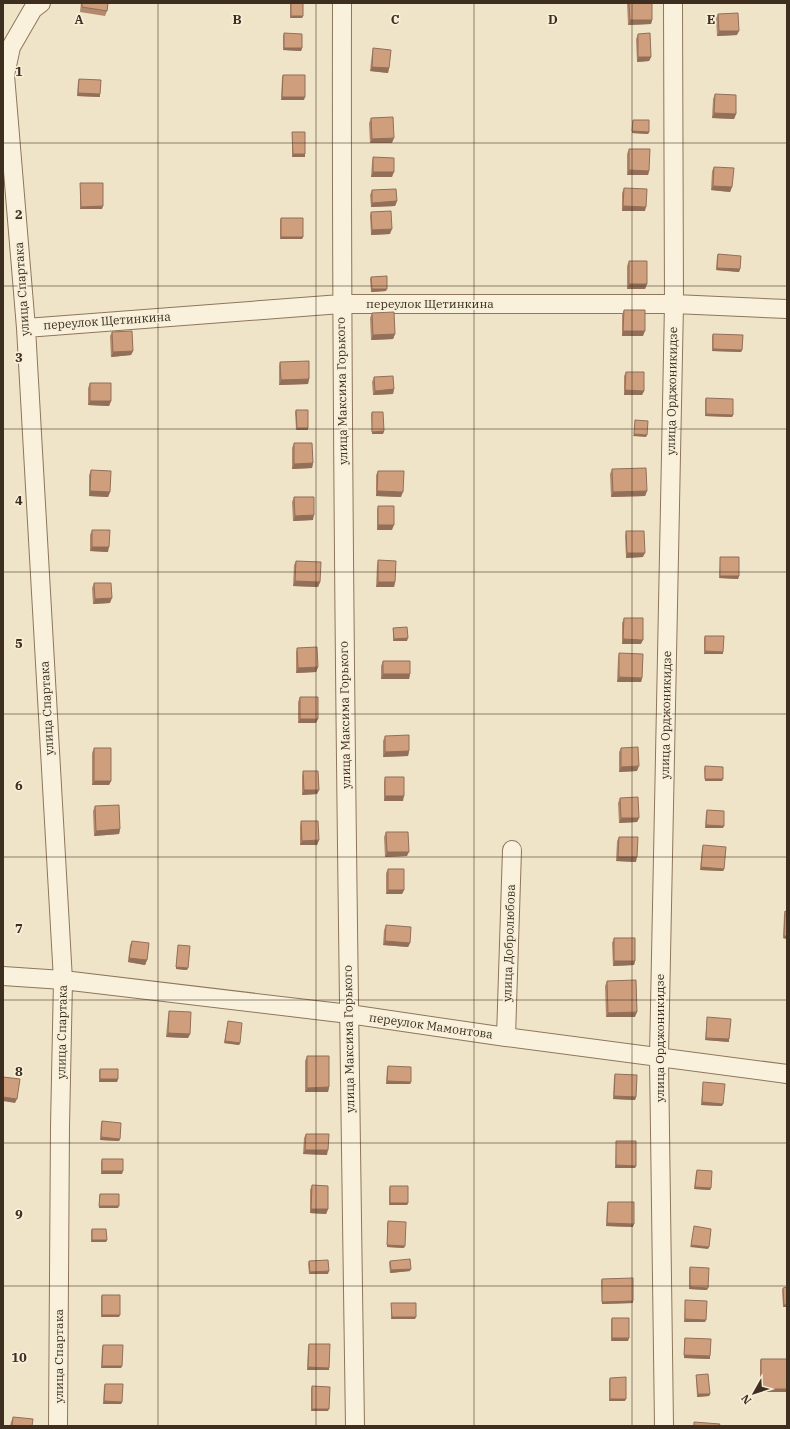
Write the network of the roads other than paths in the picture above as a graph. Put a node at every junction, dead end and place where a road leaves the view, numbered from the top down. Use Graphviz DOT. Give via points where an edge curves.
graph roads {
  1 [pos="41,3"];
  2 [pos="342,3"];
  3 [pos="673,3"];
  4 [pos="341,304"];
  5 [pos="674,304"];
  6 [pos="787,309"];
  7 [pos="26,328"];
  8 [pos="512,850"];
  9 [pos="3,976"];
  10 [pos="63,980"];
  11 [pos="349,1014"];
  12 [pos="506,1037"];
  13 [pos="659,1057"];
  14 [pos="787,1074"];
  15 [pos="58,1426"];
  16 [pos="356,1426"];
  17 [pos="664,1426"];
  1 -- 7 [label="street, улица Спартака" via="33,9 11,47 5,75"];
  2 -- 4 [label="street, улица Максима Горького"];
  3 -- 5 [label="street, улица Орджоникидзе"];
  4 -- 5 [label="street, переулок Щетинкина"];
  4 -- 7 [label="street, переулок Щетинкина"];
  4 -- 11 [label="street, улица Максима Горького"];
  5 -- 6 [label="street, переулок Щетинкина"];
  5 -- 13 [label="street, улица Орджоникидзе"];
  7 -- 10 [label="street, улица Спартака"];
  8 -- 12 [label="street, улица Добролюбова"];
  9 -- 10 [label="street, переулок Мамонтова"];
  10 -- 11 [label="street, переулок Мамонтова"];
  10 -- 15 [label="street, улица Спартака"];
  11 -- 12 [label="street, переулок Мамонтова"];
  11 -- 16 [label="street, улица Максима Горького"];
  12 -- 13 [label="street, переулок Мамонтова"];
  13 -- 14 [label="street, переулок Мамонтова"];
  13 -- 17 [label="street, улица Орджоникидзе"];
}
